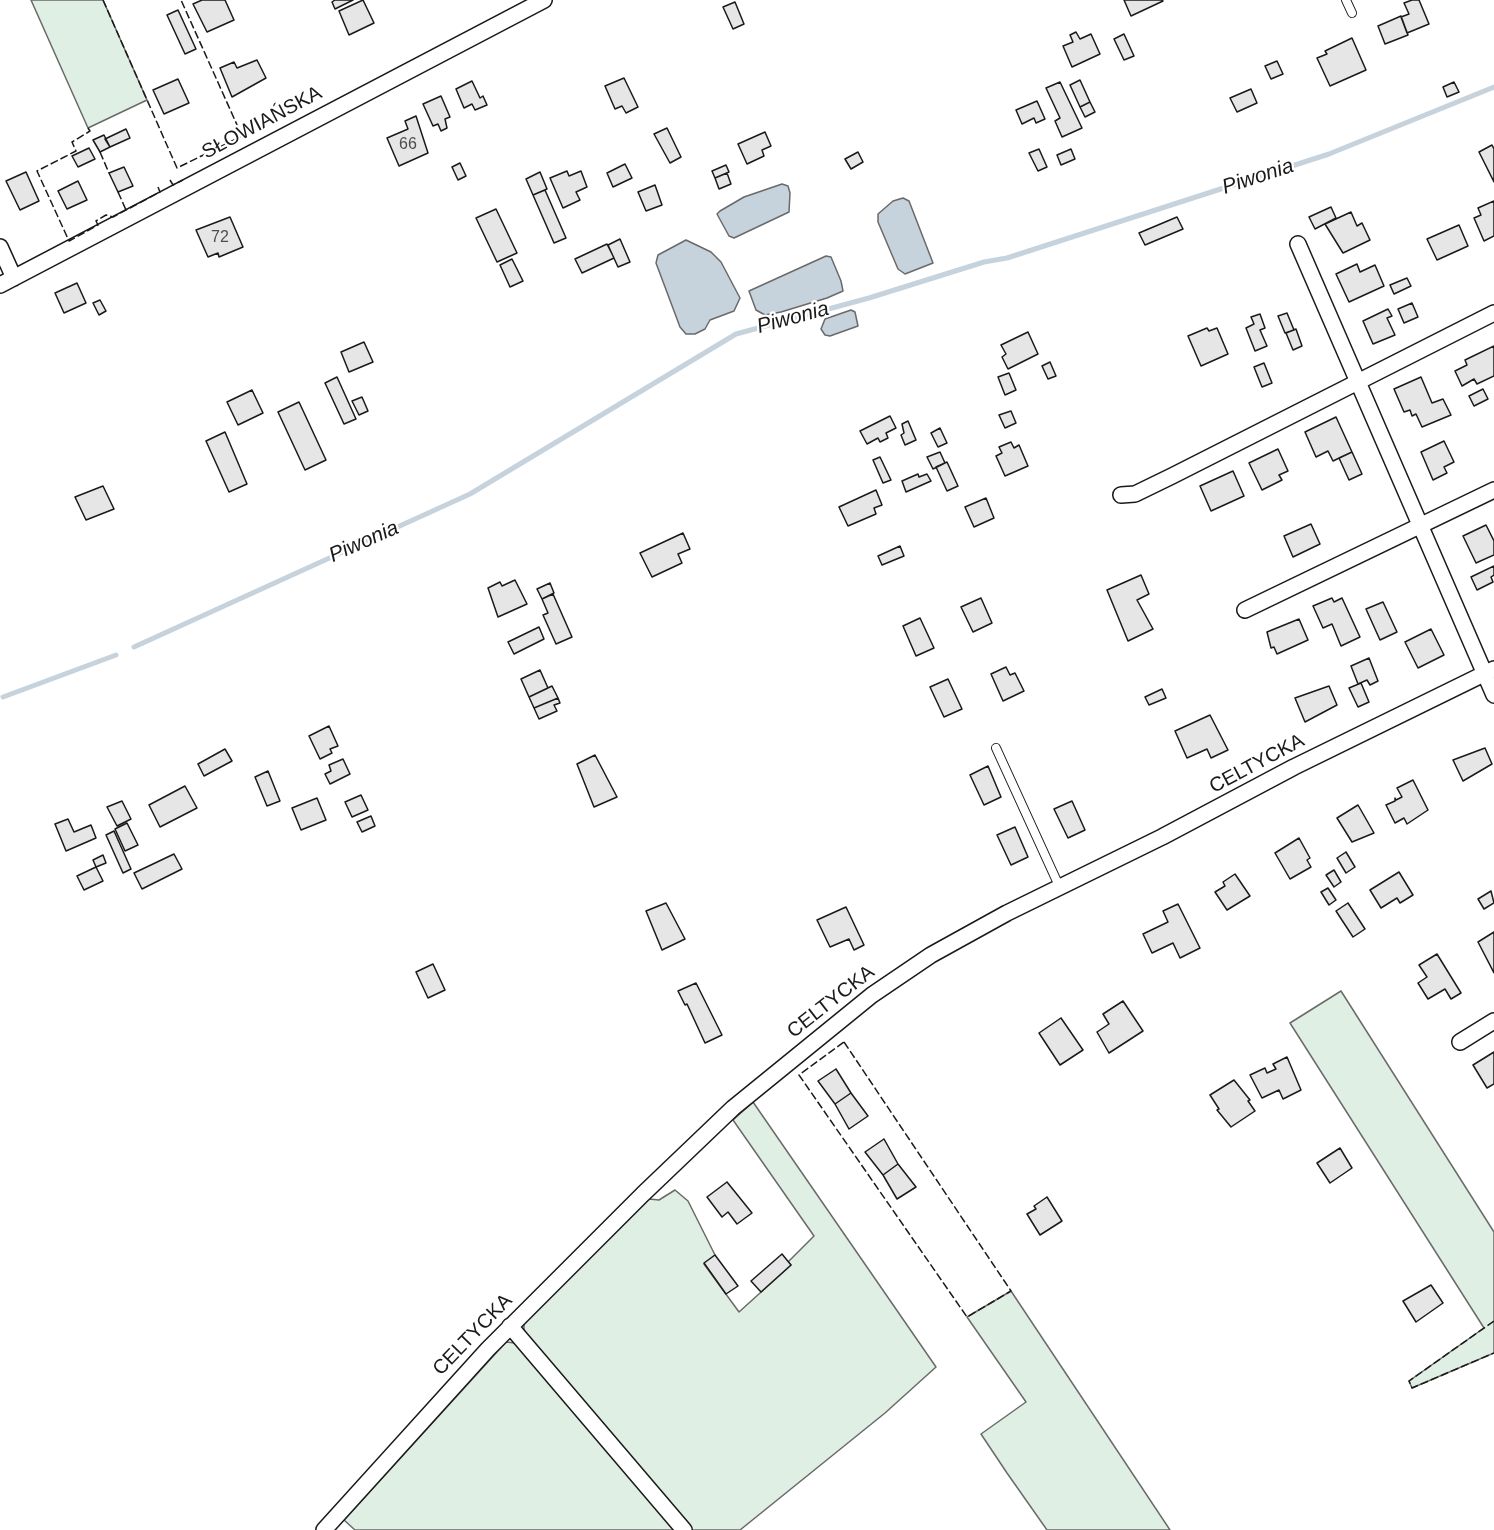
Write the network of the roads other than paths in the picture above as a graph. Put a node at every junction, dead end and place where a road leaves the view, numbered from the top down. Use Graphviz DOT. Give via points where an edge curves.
graph roads {
  1 [pos="544,0"];
  2 [pos="1346,0"];
  3 [pos="1352,13"];
  4 [pos="1298,244"];
  5 [pos="0,247"];
  6 [pos="7,281"];
  7 [pos="1494,313"];
  8 [pos="1358,380"];
  9 [pos="1494,490"];
  10 [pos="1121,495"];
  11 [pos="1421,526"];
  12 [pos="1245,610"];
  13 [pos="1490,672"];
  14 [pos="1494,695"];
  15 [pos="996,748"];
  16 [pos="1060,888"];
  17 [pos="1494,1021"];
  18 [pos="1460,1042"];
  19 [pos="510,1326"];
  20 [pos="324,1530"];
  21 [pos="684,1530"];
  1 -- 6 [label="street, SŁOWIAŃSKA"];
  2 -- 3 [label="lane"];
  4 -- 8 [label="street"];
  5 -- 6 [label="street"];
  7 -- 8 [label="street"];
  8 -- 10 [label="street" via="1135,494"];
  8 -- 11 [label="street"];
  9 -- 11 [label="street"];
  11 -- 12 [label="street"];
  11 -- 13 [label="street"];
  13 -- 14 [label="street"];
  13 -- 16 [label="street, CELTYCKA" via="1294,767"];
  15 -- 16 [label="lane"];
  16 -- 19 [label="street, CELTYCKA" via="931,955 816,1039 710,1129"];
  17 -- 18 [label="street"];
  19 -- 20 [label="street, CELTYCKA"];
  19 -- 21 [label="street"];
}
